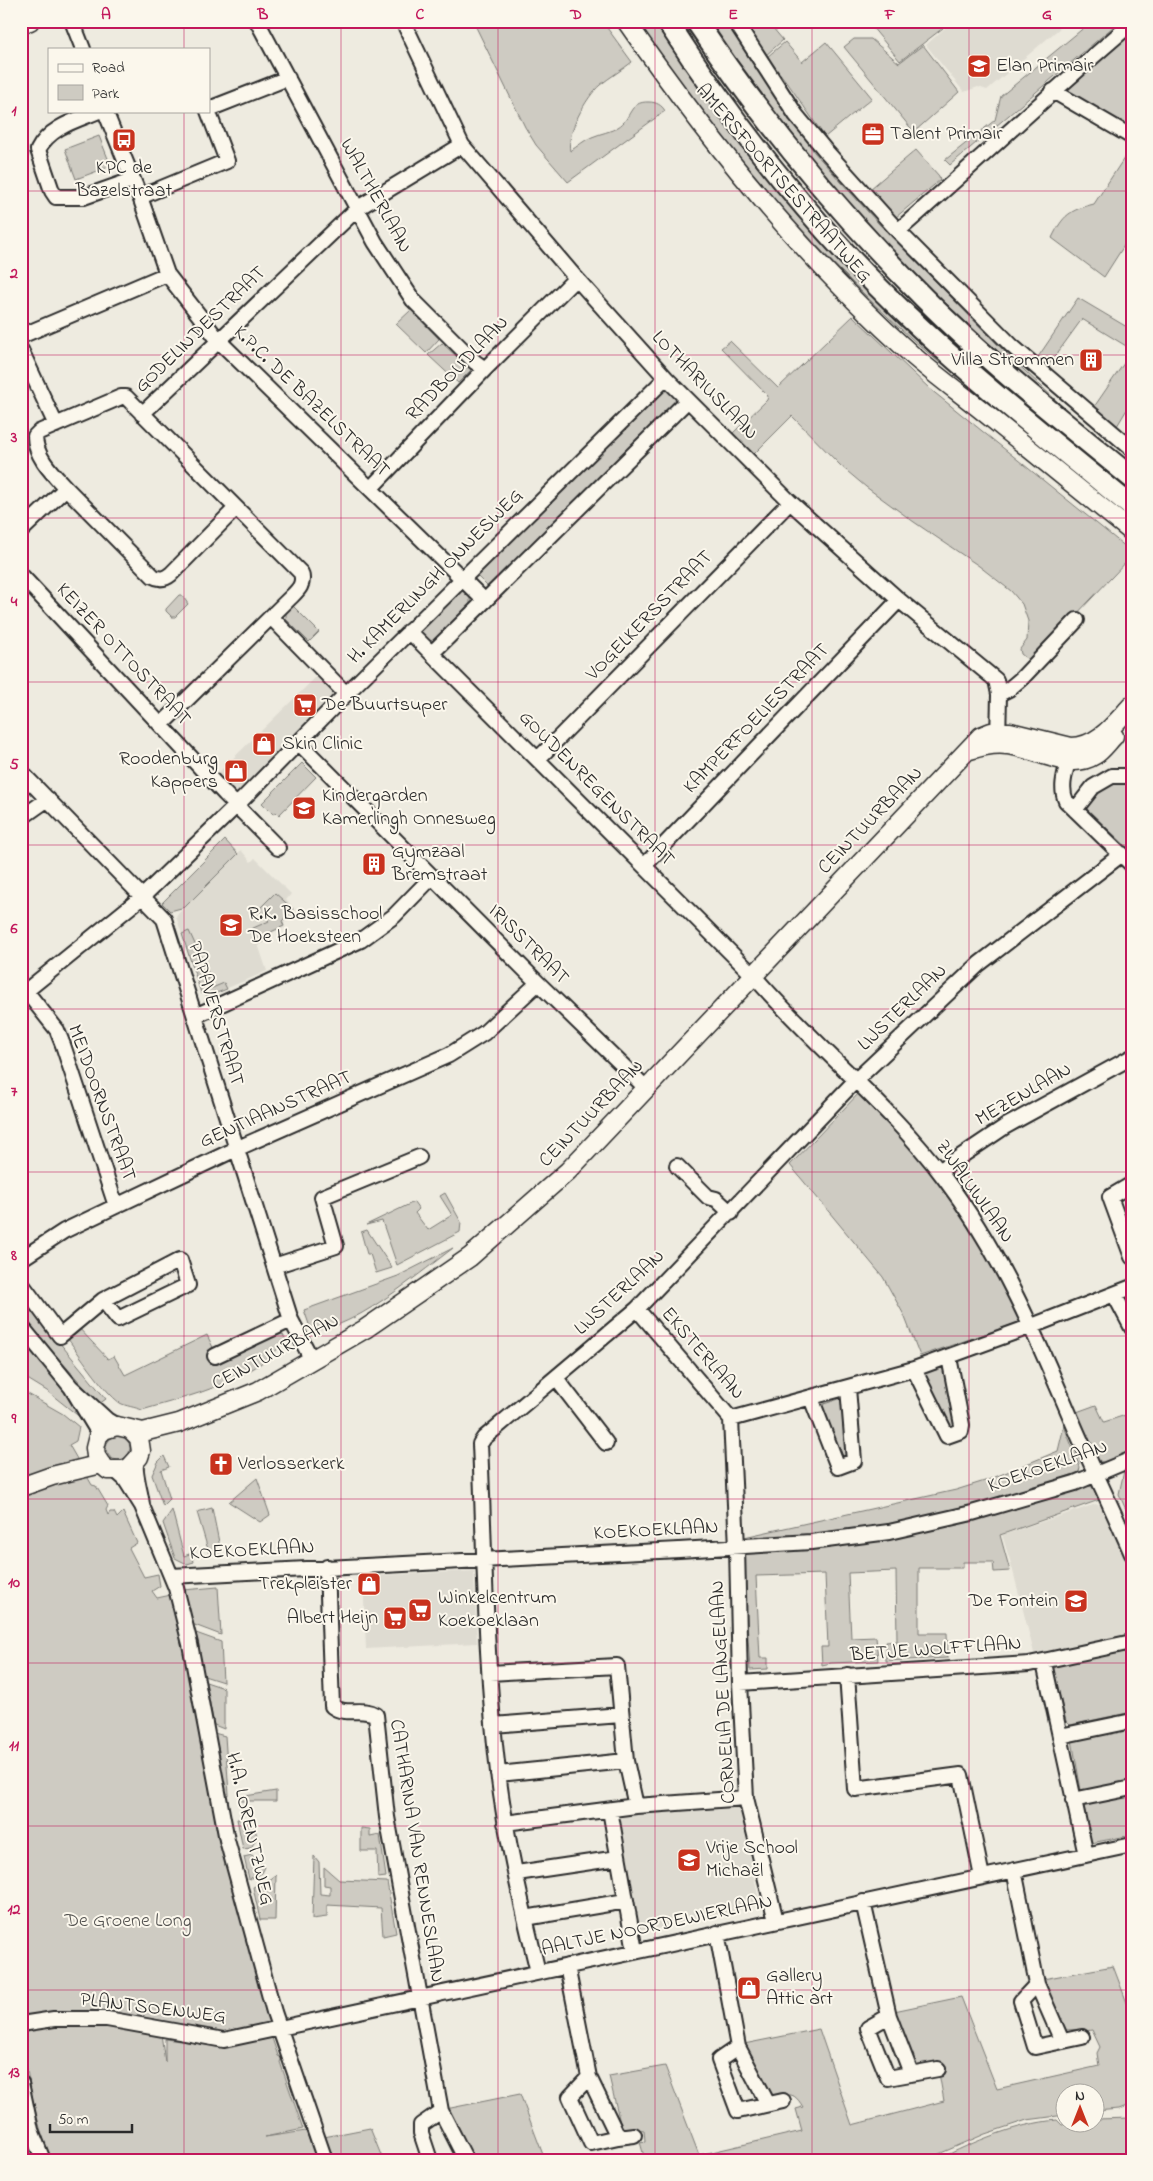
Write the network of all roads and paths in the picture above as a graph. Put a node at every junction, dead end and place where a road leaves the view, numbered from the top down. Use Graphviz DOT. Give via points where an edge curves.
graph roads {
  1 [pos="30,21"];
  2 [pos="72,21"];
  3 [pos="403,21"];
  4 [pos="626,21"];
  5 [pos="667,21"];
  6 [pos="696,21"];
  7 [pos="735,21"];
  8 [pos="263,23"];
  9 [pos="1132,23"];
  10 [pos="21,24"];
  11 [pos="82,48"];
  12 [pos="288,78"];
  13 [pos="1052,91"];
  14 [pos="210,109"];
  15 [pos="97,112"];
  16 [pos="105,112"];
  17 [pos="209,112"];
  18 [pos="1132,137"];
  19 [pos="462,145"];
  20 [pos="132,180"];
  21 [pos="140,197"];
  22 [pos="358,208"];
  23 [pos="898,231"];
  24 [pos="167,274"];
  25 [pos="576,278"];
  26 [pos="21,336"];
  27 [pos="219,340"];
  28 [pos="21,350"];
  29 [pos="485,368"];
  30 [pos="666,378"];
  31 [pos="688,400"];
  32 [pos="142,414"];
  33 [pos="56,425"];
  34 [pos="1132,449"];
  35 [pos="1132,478"];
  36 [pos="66,488"];
  37 [pos="371,488"];
  38 [pos="790,502"];
  39 [pos="1132,507"];
  40 [pos="236,508"];
  41 [pos="21,532"];
  42 [pos="1132,532"];
  43 [pos="21,575"];
  44 [pos="462,580"];
  45 [pos="899,600"];
  46 [pos="484,601"];
  47 [pos="271,617"];
  48 [pos="1077,620"];
  49 [pos="409,631"];
  50 [pos="432,653"];
  51 [pos="346,694"];
  52 [pos="1000,694"];
  53 [pos="1132,705"];
  54 [pos="1132,719"];
  55 [pos="161,725"];
  56 [pos="998,737"];
  57 [pos="299,743"];
  58 [pos="1070,754"];
  59 [pos="538,759"];
  60 [pos="21,772"];
  61 [pos="1132,776"];
  62 [pos="48,799"];
  63 [pos="236,806"];
  64 [pos="1075,810"];
  65 [pos="21,818"];
  66 [pos="278,848"];
  67 [pos="1122,854"];
  68 [pos="1132,865"];
  69 [pos="644,866"];
  70 [pos="432,877"];
  71 [pos="142,896"];
  72 [pos="753,975"];
  73 [pos="538,983"];
  74 [pos="24,993"];
  75 [pos="195,1016"];
  76 [pos="1132,1057"];
  77 [pos="856,1080"];
  78 [pos="647,1089"];
  79 [pos="236,1149"];
  80 [pos="419,1157"];
  81 [pos="677,1166"];
  82 [pos="939,1171"];
  83 [pos="1132,1184"];
  84 [pos="116,1206"];
  85 [pos="731,1213"];
  86 [pos="1132,1258"];
  87 [pos="21,1259"];
  88 [pos="274,1266"];
  89 [pos="21,1283"];
  90 [pos="1132,1287"];
  91 [pos="1114,1294"];
  92 [pos="103,1300"];
  93 [pos="636,1308"];
  94 [pos="291,1320"];
  95 [pos="21,1326"];
  96 [pos="1032,1326"];
  97 [pos="1132,1328"];
  98 [pos="215,1356"];
  99 [pos="949,1357"];
  100 [pos="312,1360"];
  101 [pos="914,1369"];
  102 [pos="556,1378"];
  103 [pos="71,1387"];
  104 [pos="848,1388"];
  105 [pos="812,1398"];
  106 [pos="731,1419"];
  107 [pos="179,1423"];
  108 [pos="124,1427"];
  109 [pos="96,1442"];
  110 [pos="606,1443"];
  111 [pos="138,1456"];
  112 [pos="1132,1459"];
  113 [pos="108,1468"];
  114 [pos="52,1476"];
  115 [pos="1096,1476"];
  116 [pos="21,1487"];
  117 [pos="142,1506"];
  118 [pos="737,1547"];
  119 [pos="1132,1554"];
  120 [pos="484,1559"];
  121 [pos="327,1567"];
  122 [pos="171,1576"];
  123 [pos="1132,1642"];
  124 [pos="1044,1662"];
  125 [pos="490,1673"];
  126 [pos="847,1675"];
  127 [pos="740,1683"];
  128 [pos="621,1715"];
  129 [pos="1132,1721"];
  130 [pos="493,1725"];
  131 [pos="1060,1736"];
  132 [pos="626,1761"];
  133 [pos="498,1774"];
  134 [pos="1132,1788"];
  135 [pos="746,1798"];
  136 [pos="1073,1800"];
  137 [pos="636,1806"];
  138 [pos="610,1810"];
  139 [pos="505,1823"];
  140 [pos="1132,1846"];
  141 [pos="1086,1855"];
  142 [pos="618,1858"];
  143 [pos="1014,1870"];
  144 [pos="516,1874"];
  145 [pos="982,1877"];
  146 [pos="626,1901"];
  147 [pos="863,1902"];
  148 [pos="525,1918"];
  149 [pos="776,1921"];
  150 [pos="717,1933"];
  151 [pos="635,1951"];
  152 [pos="567,1966"];
  153 [pos="538,1972"];
  154 [pos="1037,1984"];
  155 [pos="420,1997"];
  156 [pos="889,2016"];
  157 [pos="21,2024"];
  158 [pos="280,2029"];
  159 [pos="1082,2037"];
  160 [pos="1062,2041"];
  161 [pos="738,2047"];
  162 [pos="938,2068"];
  163 [pos="911,2073"];
  164 [pos="589,2077"];
  165 [pos="21,2083"];
  166 [pos="783,2101"];
  167 [pos="768,2104"];
  168 [pos="441,2111"];
  169 [pos="26,2132"];
  170 [pos="634,2134"];
  171 [pos="618,2137"];
  172 [pos="43,2160"];
  173 [pos="325,2160"];
  174 [pos="430,2160"];
  175 [pos="466,2160"];
  1 -- 10 [label="main road"];
  2 -- 11 [label="street"];
  3 -- 19 [label="street, LOTHARIUSLAAN"];
  4 -- 42 [label="main road, AMERSFOORTSESTRAATWEG" via="666,78 762,197 851,297 912,354"];
  5 -- 39 [label="highway" via="729,111 852,260 959,362"];
  6 -- 35 [label="highway" via="748,97 871,243 979,348"];
  7 -- 23 [label="street" via="796,115"];
  8 -- 12 [label="street, WALTHERLAAN"];
  9 -- 13 [label="street"];
  12 -- 14 [label="street"];
  12 -- 22 [label="street, WALTHERLAAN"];
  13 -- 18 [label="street"];
  13 -- 23 [label="street"];
  15 -- 20 [label="street" via="67,124 43,139 38,150 52,191 56,197 84,197"];
  16 -- 20 [label="street, K.P.C. DE BAZELSTRAAT"];
  17 -- 21 [label="street" via="227,162"];
  19 -- 22 [label="street, GODELINDESTRAAT"];
  19 -- 25 [label="street, LOTHARIUSLAAN"];
  20 -- 21 [label="street, K.P.C. DE BAZELSTRAAT"];
  21 -- 24 [label="street, K.P.C. DE BAZELSTRAAT"];
  22 -- 27 [label="street, GODELINDESTRAAT"];
  22 -- 29 [label="street, WALTHERLAAN" via="374,242 413,300 475,362"];
  23 -- 34 [label="street" via="1012,346"];
  24 -- 26 [label="street"];
  24 -- 27 [label="street, K.P.C. DE BAZELSTRAAT"];
  25 -- 29 [label="street, RADBOUDLAAN"];
  25 -- 30 [label="street, LOTHARIUSLAAN"];
  27 -- 32 [label="street, GODELINDESTRAAT"];
  27 -- 37 [label="street, K.P.C. DE BAZELSTRAAT"];
  28 -- 33 [label="street"];
  29 -- 37 [label="street, RADBOUDLAAN"];
  30 -- 31 [label="street, LOTHARIUSLAAN"];
  30 -- 44 [label="street, H. KAMERLINGH ONNESWEG"];
  31 -- 38 [label="street, LOTHARIUSLAAN"];
  31 -- 46 [label="street"];
  32 -- 33 [label="street, GODELINDESTRAAT" via="129,399 121,397"];
  32 -- 40 [label="street"];
  33 -- 36 [label="street, GODELINDESTRAAT" via="39,432 35,442 45,464"];
  36 -- 40 [label="street, GODELINDESTRAAT" via="158,579 171,574"];
  36 -- 41 [label="street"];
  37 -- 44 [label="street, K.P.C. DE BAZELSTRAAT"];
  38 -- 45 [label="street, LOTHARIUSLAAN"];
  38 -- 59 [label="street, VOGELKERSSTRAAT"];
  40 -- 47 [label="street" via="302,573 302,585"];
  43 -- 55 [label="street, KEIZER OTTOSTRAAT"];
  44 -- 46 [label="street, K.P.C. DE BAZELSTRAAT"];
  44 -- 49 [label="street, H. KAMERLINGH ONNESWEG"];
  45 -- 52 [label="street, LOTHARIUSLAAN" via="996,680"];
  45 -- 69 [label="street, KAMPERFOELIESTRAAT"];
  46 -- 50 [label="street"];
  47 -- 51 [label="street"];
  47 -- 55 [label="street"];
  48 -- 52 [label="street" via="1022,678"];
  49 -- 50 [label="street, GOUDENREGENSTRAAT"];
  49 -- 51 [label="street, H. KAMERLINGH ONNESWEG"];
  50 -- 59 [label="street, GOUDENREGENSTRAAT"];
  51 -- 57 [label="street, H. KAMERLINGH ONNESWEG"];
  52 -- 56 [label="street"];
  53 -- 58 [label="main road" via="1100,738"];
  54 -- 58 [label="main road, CEINTUURBAAN" via="1096,755 1081,761"];
  55 -- 63 [label="street, KEIZER OTTOSTRAAT"];
  56 -- 58 [label="main road, CEINTUURBAAN" via="1010,745"];
  56 -- 72 [label="main road, CEINTUURBAAN" via="969,750"];
  57 -- 63 [label="street, H. KAMERLINGH ONNESWEG"];
  57 -- 70 [label="street, IRISSTRAAT"];
  58 -- 64 [label="street" via="1063,794"];
  59 -- 69 [label="street, GOUDENREGENSTRAAT"];
  60 -- 62 [label="street, PAPAVERSTRAAT"];
  61 -- 64 [label="street" via="1112,776 1093,788"];
  62 -- 65 [label="street"];
  62 -- 71 [label="street, PAPAVERSTRAAT"];
  63 -- 66 [label="street"];
  63 -- 71 [label="street, H. KAMERLINGH ONNESWEG"];
  64 -- 67 [label="street"];
  67 -- 68 [label="street"];
  67 -- 77 [label="street, LIJSTERLAAN" via="979,964"];
  69 -- 72 [label="street, GOUDENREGENSTRAAT"];
  70 -- 73 [label="street, IRISSTRAAT"];
  70 -- 75 [label="street" via="394,916 361,940"];
  71 -- 74 [label="street, H. KAMERLINGH ONNESWEG"];
  71 -- 75 [label="street, PAPAVERSTRAAT" via="164,919"];
  72 -- 77 [label="street, ZWALUWLAAN"];
  72 -- 78 [label="main road, CEINTUURBAAN"];
  73 -- 78 [label="street, IRISSTRAAT"];
  73 -- 79 [label="street, GENTIAANSTRAAT" via="484,1033 449,1055"];
  74 -- 84 [label="street, MEIDOORNSTRAAT" via="57,1030"];
  75 -- 79 [label="street, PAPAVERSTRAAT"];
  76 -- 82 [label="street, MEZENLAAN" via="1006,1126"];
  77 -- 82 [label="street, ZWALUWLAAN" via="878,1100"];
  77 -- 85 [label="street, LIJSTERLAAN"];
  78 -- 100 [label="main road, CEINTUURBAAN" via="568,1171 470,1257 366,1329"];
  79 -- 84 [label="street, GENTIAANSTRAAT"];
  79 -- 88 [label="street, PAPAVERSTRAAT"];
  80 -- 88 [label="street" via="322,1197 336,1246"];
  81 -- 85 [label="street" via="708,1197 716,1199"];
  82 -- 96 [label="street, ZWALUWLAAN" via="988,1243"];
  83 -- 86 [label="street" via="1110,1197"];
  84 -- 87 [label="street, GENTIAANSTRAAT" via="64,1231"];
  85 -- 93 [label="street, LIJSTERLAAN"];
  88 -- 94 [label="street, PAPAVERSTRAAT"];
  89 -- 92 [label="street" via="60,1336"];
  90 -- 91 [label="street"];
  91 -- 96 [label="street"];
  91 -- 97 [label="street"];
  92 -- 92 [label="street" via="118,1319 188,1285 180,1260"];
  93 -- 102 [label="street, LIJSTERLAAN"];
  93 -- 106 [label="street, EKSTERLAAN"];
  94 -- 98 [label="street, CEINTUURBAAN"];
  94 -- 100 [label="street, PAPAVERSTRAAT"];
  95 -- 103 [label="street"];
  96 -- 99 [label="street"];
  96 -- 115 [label="street, ZWALUWLAAN"];
  99 -- 101 [label="street"];
  99 -- 101 [label="street" via="961,1432 947,1436"];
  100 -- 107 [label="main road, CEINTUURBAAN" via="258,1391"];
  101 -- 104 [label="street"];
  102 -- 110 [label="street"];
  102 -- 120 [label="street, LIJSTERLAAN" via="480,1444"];
  103 -- 108 [label="street" via="107,1420"];
  103 -- 109 [label="street"];
  104 -- 105 [label="street"];
  104 -- 105 [label="street" via="854,1461 838,1467"];
  105 -- 106 [label="street"];
  106 -- 118 [label="street, EKSTERLAAN"];
  107 -- 108 [label="main road, CEINTUURBAAN" via="143,1432"];
  107 -- 111 [label="main road, CEINTUURBAAN"];
  108 -- 109 [label="main road" via="104,1430"];
  108 -- 111 [label="main road" via="139,1438"];
  109 -- 113 [label="main road" via="96,1456"];
  109 -- 114 [label="main road"];
  111 -- 113 [label="main road" via="124,1470"];
  111 -- 117 [label="street, H.A. LORENTZWEG" via="135,1472"];
  112 -- 115 [label="street, KOEKOEKLAAN"];
  113 -- 114 [label="main road"];
  113 -- 117 [label="street, H.A. LORENTZWEG" via="125,1479"];
  114 -- 116 [label="main road"];
  115 -- 118 [label="street, KOEKOEKLAAN" via="972,1513 889,1532"];
  115 -- 119 [label="street, ZWALUWLAAN"];
  117 -- 122 [label="street, H.A. LORENTZWEG"];
  118 -- 120 [label="street, KOEKOEKLAAN"];
  118 -- 127 [label="street, CORNELIA DE LANGELAAN"];
  120 -- 121 [label="street, KOEKOEKLAAN"];
  120 -- 125 [label="street"];
  121 -- 122 [label="street, KOEKOEKLAAN"];
  121 -- 155 [label="street, CATHARINA VAN RENNESLAAN" via="332,1706 340,1711 369,1710 376,1715 387,1817"];
  122 -- 158 [label="street, H.A. LORENTZWEG" via="190,1644 227,1840"];
  123 -- 124 [label="street, BETJE WOLFFLAAN"];
  124 -- 126 [label="street, BETJE WOLFFLAAN"];
  124 -- 131 [label="street"];
  125 -- 128 [label="street" via="617,1666"];
  125 -- 130 [label="street"];
  126 -- 127 [label="street, BETJE WOLFFLAAN"];
  126 -- 145 [label="street" via="855,1789 961,1775"];
  127 -- 135 [label="street, CORNELIA DE LANGELAAN"];
  128 -- 130 [label="street"];
  128 -- 132 [label="street"];
  129 -- 131 [label="street"];
  130 -- 133 [label="street"];
  131 -- 136 [label="street"];
  132 -- 133 [label="street"];
  132 -- 137 [label="street"];
  133 -- 139 [label="street"];
  134 -- 136 [label="street"];
  135 -- 137 [label="street"];
  135 -- 149 [label="street, CORNELIA DE LANGELAAN"];
  136 -- 141 [label="street"];
  137 -- 138 [label="street"];
  138 -- 139 [label="street"];
  138 -- 142 [label="street"];
  139 -- 144 [label="street"];
  140 -- 141 [label="street, AALTJE NOORDEWIERLAAN"];
  141 -- 143 [label="street, AALTJE NOORDEWIERLAAN"];
  142 -- 144 [label="street"];
  142 -- 146 [label="street"];
  143 -- 145 [label="street, AALTJE NOORDEWIERLAAN"];
  143 -- 154 [label="street"];
  144 -- 148 [label="street"];
  145 -- 147 [label="street, AALTJE NOORDEWIERLAAN"];
  146 -- 148 [label="street"];
  146 -- 151 [label="street"];
  147 -- 149 [label="street, AALTJE NOORDEWIERLAAN"];
  147 -- 156 [label="street"];
  148 -- 153 [label="street"];
  149 -- 150 [label="street, AALTJE NOORDEWIERLAAN"];
  150 -- 151 [label="street, AALTJE NOORDEWIERLAAN"];
  150 -- 161 [label="street"];
  151 -- 152 [label="street, AALTJE NOORDEWIERLAAN"];
  152 -- 153 [label="street, AALTJE NOORDEWIERLAAN"];
  152 -- 164 [label="street"];
  153 -- 155 [label="street, AALTJE NOORDEWIERLAAN"];
  154 -- 160 [label="street"];
  154 -- 160 [label="street" via="1021,2001 1035,2046"];
  155 -- 158 [label="street, AALTJE NOORDEWIERLAAN"];
  155 -- 168 [label="street"];
  156 -- 163 [label="street"];
  156 -- 163 [label="street" via="868,2028 888,2078"];
  157 -- 158 [label="street, PLANTSOENWEG" via="54,2019 107,2020 224,2040"];
  158 -- 173 [label="street, H.A. LORENTZWEG"];
  159 -- 160 [label="street"];
  161 -- 167 [label="street"];
  161 -- 167 [label="street" via="719,2060 738,2111"];
  162 -- 163 [label="street"];
  164 -- 171 [label="street"];
  164 -- 171 [label="street" via="570,2096 591,2143"];
  165 -- 169 [label="street"];
  166 -- 167 [label="street"];
  168 -- 174 [label="street" via="421,2125"];
  168 -- 175 [label="street"];
  169 -- 172 [label="street"];
  170 -- 171 [label="street"];
}
